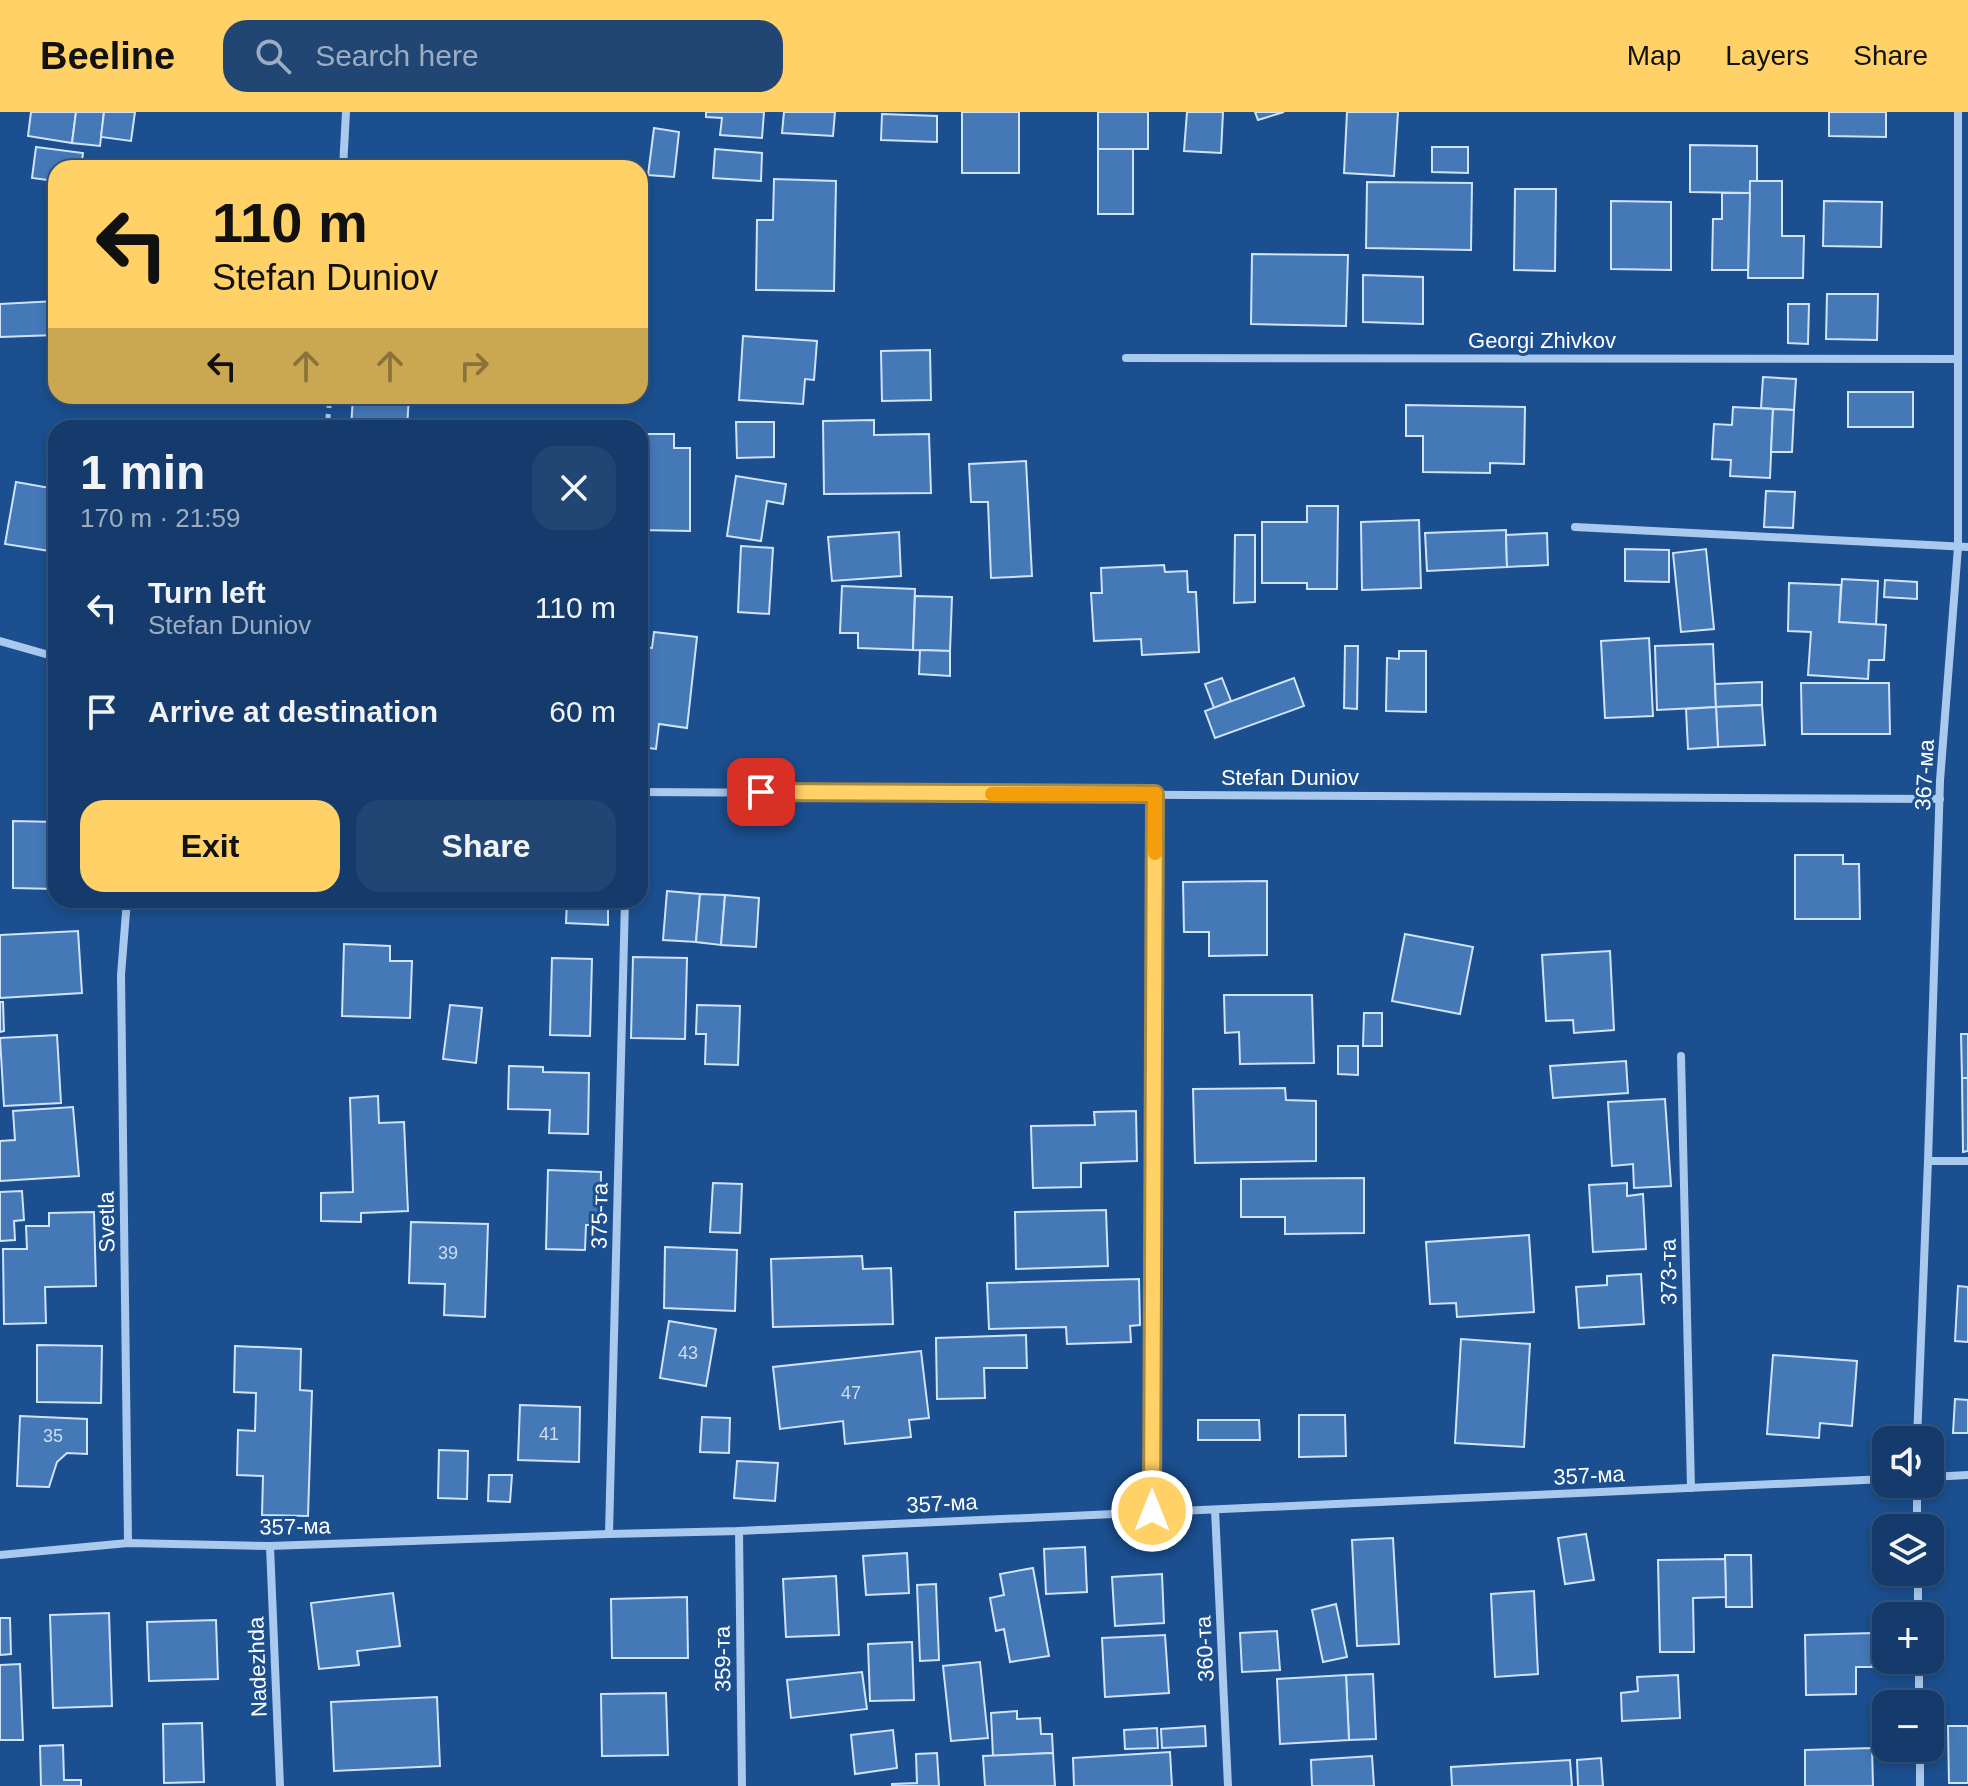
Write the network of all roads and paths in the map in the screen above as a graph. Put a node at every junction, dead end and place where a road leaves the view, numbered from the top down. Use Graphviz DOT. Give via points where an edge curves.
graph roads {
  1 [pos="346,112"];
  2 [pos="1958,112"];
  3 [pos="343,160"];
  4 [pos="1126,358"];
  5 [pos="1958,359"];
  6 [pos="1575,527"];
  7 [pos="1958,547"];
  8 [pos="1968,547"];
  9 [pos="0,641"];
  10 [pos="48,655"];
  11 [pos="648,792"];
  12 [pos="1155,794"];
  13 [pos="1940,799"];
  14 [pos="126,908"];
  15 [pos="625,908"];
  16 [pos="1681,1056"];
  17 [pos="1928,1161"];
  18 [pos="1968,1161"];
  19 [pos="1918,1426"];
  20 [pos="1968,1475"];
  21 [pos="1944,1476"];
  22 [pos="1872,1480"];
  23 [pos="1691,1488"];
  24 [pos="1215,1510"];
  25 [pos="1152,1511"];
  26 [pos="739,1531"];
  27 [pos="609,1534"];
  28 [pos="128,1543"];
  29 [pos="270,1546"];
  30 [pos="0,1555"];
  31 [pos="1920,1762"];
  32 [pos="280,1786"];
  33 [pos="742,1786"];
  34 [pos="1228,1786"];
  35 [pos="1920,1786"];
  1 -- 3 [label="street"];
  2 -- 5 [label="street, 367-ма"];
  4 -- 5 [label="street, Georgi Zhivkov"];
  5 -- 7 [label="street, 367-ма"];
  6 -- 7 [label="street"];
  7 -- 8 [label="street"];
  7 -- 13 [label="street, 367-ма"];
  9 -- 10 [label="street"];
  11 -- 12 [label="street, Stefan Duniov"];
  12 -- 13 [label="street, Stefan Duniov"];
  12 -- 25 [label="street"];
  13 -- 17 [label="street, 367-ма"];
  14 -- 28 [label="street, Svetla" via="121,975"];
  15 -- 27 [label="street, 375-та"];
  16 -- 23 [label="street, 373-та"];
  17 -- 18 [label="street"];
  17 -- 19 [label="street, 367-ма"];
  20 -- 21 [label="street"];
  22 -- 23 [label="street, 357-ма"];
  23 -- 24 [label="street, 357-ма"];
  24 -- 25 [label="street, 357-ма"];
  24 -- 34 [label="street, 360-та"];
  25 -- 26 [label="street, 357-ма"];
  26 -- 27 [label="street, 357-ма"];
  26 -- 33 [label="street, 359-та"];
  27 -- 29 [label="street, 357-ма"];
  28 -- 29 [label="street, 357-ма"];
  28 -- 30 [label="street, 357-ма"];
  29 -- 32 [label="street, Nadezhda"];
  31 -- 35 [label="street"];
}
